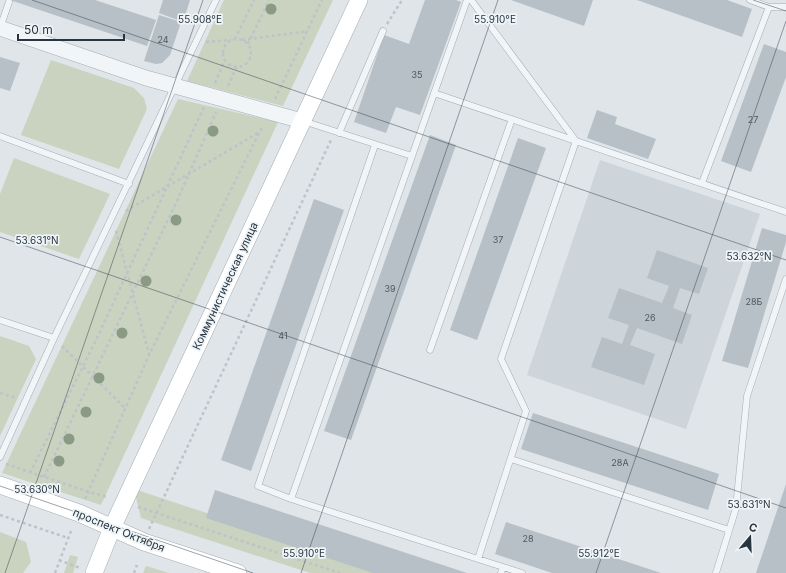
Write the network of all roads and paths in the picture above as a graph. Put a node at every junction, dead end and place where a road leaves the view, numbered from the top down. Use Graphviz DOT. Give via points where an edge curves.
graph roads {
  1 [pos="216,0"];
  2 [pos="254,0"];
  3 [pos="269,0"];
  4 [pos="322,0"];
  5 [pos="359,0"];
  6 [pos="402,0"];
  7 [pos="467,0"];
  8 [pos="470,0"];
  9 [pos="751,0"];
  10 [pos="9,2"];
  11 [pos="769,7"];
  12 [pos="786,8"];
  13 [pos="0,28"];
  14 [pos="308,31"];
  15 [pos="383,31"];
  16 [pos="250,38"];
  17 [pos="234,40"];
  18 [pos="241,40"];
  19 [pos="195,42"];
  20 [pos="248,44"];
  21 [pos="226,59"];
  22 [pos="237,66"];
  23 [pos="174,87"];
  24 [pos="434,93"];
  25 [pos="216,97"];
  26 [pos="268,113"];
  27 [pos="512,119"];
  28 [pos="302,121"];
  29 [pos="337,132"];
  30 [pos="259,133"];
  31 [pos="0,136"];
  32 [pos="576,141"];
  33 [pos="375,145"];
  34 [pos="412,156"];
  35 [pos="189,174"];
  36 [pos="702,183"];
  37 [pos="129,184"];
  38 [pos="168,186"];
  39 [pos="786,212"];
  40 [pos="112,219"];
  41 [pos="127,274"];
  42 [pos="786,279"];
  43 [pos="132,294"];
  44 [pos="0,320"];
  45 [pos="54,338"];
  46 [pos="430,350"];
  47 [pos="149,355"];
  48 [pos="83,367"];
  49 [pos="93,376"];
  50 [pos="0,392"];
  51 [pos="26,401"];
  52 [pos="125,408"];
  53 [pos="0,457"];
  54 [pos="511,459"];
  55 [pos="0,462"];
  56 [pos="30,472"];
  57 [pos="44,477"];
  58 [pos="0,486"];
  59 [pos="89,492"];
  60 [pos="108,497"];
  61 [pos="85,499"];
  62 [pos="291,499"];
  63 [pos="132,504"];
  64 [pos="155,514"];
  65 [pos="0,515"];
  66 [pos="112,528"];
  67 [pos="729,530"];
  68 [pos="71,531"];
  69 [pos="147,533"];
  70 [pos="68,538"];
  71 [pos="478,559"];
  72 [pos="59,560"];
  73 [pos="137,565"];
  74 [pos="87,570"];
  75 [pos="502,570"];
  76 [pos="55,573"];
  77 [pos="134,573"];
  78 [pos="238,573"];
  79 [pos="340,573"];
  80 [pos="522,573"];
  81 [pos="716,573"];
  1 -- 19 [label="lane"];
  2 -- 17 [label="path"];
  3 -- 16 [label="path"];
  4 -- 14 [label="path"];
  5 -- 28 [label="main road, Коммунистическая улица"];
  6 -- 15 [label="path"];
  7 -- 24 [label="lane"];
  8 -- 32 [label="lane"];
  9 -- 11 [label="lane"];
  10 -- 13 [label="lane"];
  11 -- 12 [label="lane"];
  11 -- 36 [label="lane"];
  13 -- 23 [label="street"];
  14 -- 16 [label="path"];
  14 -- 26 [label="path"];
  15 -- 29 [label="lane"];
  16 -- 18 [label="path"];
  16 -- 20 [label="path"];
  17 -- 18 [label="path"];
  17 -- 19 [label="path"];
  17 -- 21 [label="path" via="224,50"];
  18 -- 20 [label="path"];
  19 -- 23 [label="lane"];
  20 -- 22 [label="path" via="251,49 250,58 244,65"];
  21 -- 22 [label="path" via="230,65"];
  21 -- 25 [label="path"];
  22 -- 25 [label="path"];
  23 -- 25 [label="street"];
  23 -- 37 [label="lane"];
  24 -- 27 [label="lane"];
  24 -- 34 [label="lane"];
  25 -- 26 [label="street"];
  25 -- 35 [label="path"];
  25 -- 38 [label="path"];
  26 -- 28 [label="street"];
  26 -- 30 [label="path"];
  27 -- 32 [label="lane"];
  27 -- 46 [label="lane"];
  28 -- 29 [label="lane"];
  28 -- 66 [label="main road, Коммунистическая улица"];
  29 -- 33 [label="lane"];
  29 -- 64 [label="path"];
  30 -- 35 [label="path"];
  30 -- 47 [label="path"];
  31 -- 37 [label="lane"];
  32 -- 36 [label="lane"];
  32 -- 54 [label="lane" via="501,359 526,411"];
  33 -- 34 [label="lane"];
  33 -- 62 [label="lane" via="258,486"];
  34 -- 62 [label="lane"];
  35 -- 38 [label="path"];
  35 -- 43 [label="path"];
  36 -- 39 [label="lane"];
  37 -- 40 [label="lane"];
  38 -- 40 [label="path"];
  38 -- 41 [label="path"];
  40 -- 41 [label="path"];
  40 -- 45 [label="lane"];
  41 -- 43 [label="path"];
  41 -- 48 [label="path"];
  42 -- 67 [label="lane" via="747,396 736,508"];
  43 -- 47 [label="path"];
  43 -- 49 [label="path"];
  44 -- 45 [label="lane"];
  45 -- 48 [label="path"];
  45 -- 51 [label="lane"];
  47 -- 52 [label="path"];
  48 -- 49 [label="path"];
  48 -- 56 [label="path"];
  49 -- 52 [label="path"];
  49 -- 57 [label="path"];
  50 -- 51 [label="path"];
  51 -- 53 [label="lane"];
  52 -- 59 [label="path"];
  54 -- 67 [label="lane"];
  54 -- 71 [label="lane"];
  55 -- 56 [label="path"];
  56 -- 57 [label="path"];
  57 -- 59 [label="path"];
  58 -- 66 [label="main road, проспект Октября" via="79,513"];
  59 -- 60 [label="path"];
  59 -- 61 [label="path"];
  62 -- 71 [label="lane"];
  63 -- 64 [label="path"];
  64 -- 69 [label="path"];
  64 -- 79 [label="path"];
  65 -- 70 [label="path"];
  66 -- 74 [label="main road, Коммунистическая улица"];
  66 -- 78 [label="main road, проспект Октября" via="144,542"];
  67 -- 81 [label="lane"];
  68 -- 70 [label="path"];
  70 -- 72 [label="path"];
  71 -- 75 [label="lane"];
  72 -- 74 [label="path"];
  72 -- 76 [label="path"];
  73 -- 77 [label="path"];
  75 -- 80 [label="lane"];
}
